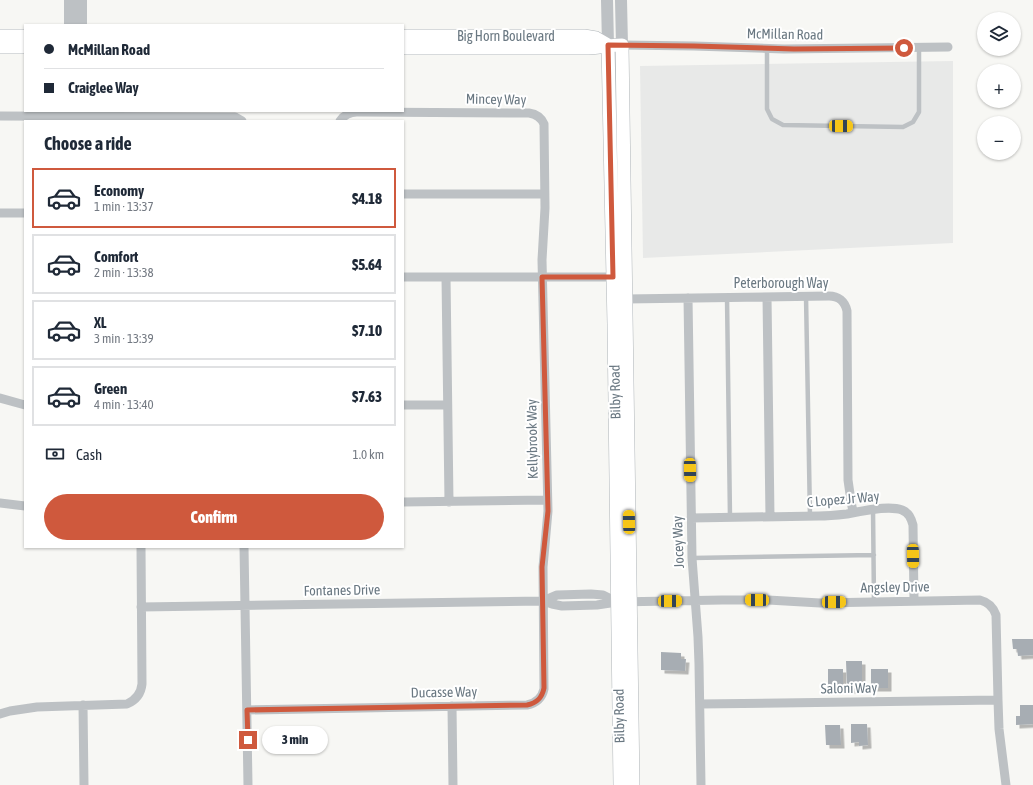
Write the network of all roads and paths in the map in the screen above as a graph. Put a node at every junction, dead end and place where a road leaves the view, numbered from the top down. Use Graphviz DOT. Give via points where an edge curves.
graph roads {
  1 [pos="70,0"];
  2 [pos="81,0"];
  3 [pos="607,0"];
  4 [pos="621,0"];
  5 [pos="70,24"];
  6 [pos="81,24"];
  7 [pos="0,36"];
  8 [pos="24,36"];
  9 [pos="404,36"];
  10 [pos="608,45"];
  11 [pos="622,45"];
  12 [pos="0,47"];
  13 [pos="948,47"];
  14 [pos="24,48"];
  15 [pos="404,48"];
  16 [pos="919,48"];
  17 [pos="767,49"];
  18 [pos="357,112"];
  19 [pos="357,112"];
  20 [pos="0,116"];
  21 [pos="69,116"];
  22 [pos="80,116"];
  23 [pos="240,120"];
  24 [pos="341,120"];
  25 [pos="404,194"];
  26 [pos="544,194"];
  27 [pos="0,213"];
  28 [pos="24,213"];
  29 [pos="404,277"];
  30 [pos="446,277"];
  31 [pos="542,277"];
  32 [pos="613,277"];
  33 [pos="806,296"];
  34 [pos="727,297"];
  35 [pos="767,297"];
  36 [pos="688,298"];
  37 [pos="626,299"];
  38 [pos="0,398"];
  39 [pos="24,405"];
  40 [pos="404,405"];
  41 [pos="447,405"];
  42 [pos="547,500"];
  43 [pos="0,502"];
  44 [pos="404,502"];
  45 [pos="449,502"];
  46 [pos="24,506"];
  47 [pos="873,509"];
  48 [pos="854,512"];
  49 [pos="810,516"];
  50 [pos="770,517"];
  51 [pos="691,518"];
  52 [pos="730,518"];
  53 [pos="140,548"];
  54 [pos="244,548"];
  55 [pos="874,555"];
  56 [pos="692,558"];
  57 [pos="695,600"];
  58 [pos="543,601"];
  59 [pos="914,601"];
  60 [pos="617,602"];
  61 [pos="631,602"];
  62 [pos="874,602"];
  63 [pos="245,605"];
  64 [pos="141,607"];
  65 [pos="998,700"];
  66 [pos="700,704"];
  67 [pos="82,705"];
  68 [pos="452,706"];
  69 [pos="247,710"];
  70 [pos="0,714"];
  71 [pos="84,785"];
  72 [pos="248,785"];
  73 [pos="453,785"];
  74 [pos="620,785"];
  75 [pos="633,785"];
  76 [pos="701,785"];
  77 [pos="1006,785"];
  1 -- 5 [label="street"];
  2 -- 6 [label="street"];
  3 -- 10 [label="street, Bilby Road"];
  4 -- 11 [label="street, Bilby Road"];
  7 -- 8 [label="main road"];
  9 -- 10 [label="main road, Big Horn Boulevard" via="584,36 596,38"];
  10 -- 11 [label="main road, Big Horn Boulevard"];
  10 -- 15 [label="main road, Big Horn Boulevard" via="585,48"];
  10 -- 32 [label="main road, Bilby Road"];
  11 -- 17 [label="street, McMillan Road"];
  11 -- 37 [label="main road, Bilby Road"];
  12 -- 14 [label="main road"];
  13 -- 16 [label="street, McMillan Road"];
  16 -- 17 [label="street, McMillan Road"];
  16 -- 17 [label="lane" via="919,112 913,122 903,127 783,125 772,119 767,109"];
  18 -- 26 [label="street, Mincey Way" via="533,114 541,118 545,128"];
  19 -- 24 [label="street, Mincey Way" via="349,113"];
  20 -- 21 [label="street"];
  21 -- 22 [label="street"];
  22 -- 23 [label="street" via="231,116"];
  25 -- 26 [label="street"];
  26 -- 31 [label="street, Mincey Way"];
  27 -- 28 [label="street"];
  29 -- 30 [label="street"];
  30 -- 31 [label="street"];
  30 -- 41 [label="street"];
  31 -- 32 [label="street"];
  31 -- 42 [label="street, Kellybrook Way"];
  32 -- 60 [label="main road, Bilby Road"];
  33 -- 35 [label="street, Peterborough Way"];
  33 -- 48 [label="street, Peterborough Way" via="838,298 844,303 847,311 848,480"];
  33 -- 49 [label="lane"];
  34 -- 35 [label="street, Peterborough Way"];
  34 -- 36 [label="street, Peterborough Way"];
  34 -- 52 [label="lane"];
  35 -- 50 [label="street"];
  36 -- 37 [label="street, Peterborough Way"];
  36 -- 51 [label="street, Jocey Way"];
  37 -- 61 [label="main road, Bilby Road"];
  38 -- 39 [label="street"];
  40 -- 41 [label="street"];
  41 -- 45 [label="street"];
  42 -- 45 [label="street"];
  42 -- 58 [label="street, Kellybrook Way"];
  43 -- 46 [label="street"];
  44 -- 45 [label="street"];
  47 -- 48 [label="street, C Lopez Jr Way"];
  47 -- 55 [label="lane"];
  47 -- 59 [label="street, C Lopez Jr Way" via="900,509 912,520"];
  48 -- 49 [label="street, C Lopez Jr Way"];
  49 -- 50 [label="street, C Lopez Jr Way"];
  50 -- 52 [label="street, C Lopez Jr Way"];
  51 -- 52 [label="street, C Lopez Jr Way"];
  51 -- 56 [label="street, Jocey Way"];
  53 -- 64 [label="street"];
  54 -- 63 [label="street"];
  55 -- 56 [label="lane"];
  55 -- 62 [label="lane"];
  56 -- 57 [label="street, Jocey Way"];
  57 -- 61 [label="street, Angsley Drive"];
  57 -- 62 [label="street, Angsley Drive"];
  57 -- 66 [label="street, Jocey Way"];
  58 -- 60 [label="street, Fontanes Drive" via="562,606 604,605"];
  58 -- 63 [label="street, Fontanes Drive"];
  58 -- 68 [label="street, Ducasse Way" via="544,688 541,697 527,705"];
  59 -- 62 [label="street, Angsley Drive"];
  59 -- 65 [label="street, Angsley Drive" via="980,600 993,608 996,618"];
  60 -- 61 [label="street, Angsley Drive"];
  60 -- 74 [label="main road, Bilby Road"];
  61 -- 75 [label="main road, Bilby Road"];
  63 -- 64 [label="street, Fontanes Drive"];
  63 -- 69 [label="street"];
  64 -- 67 [label="street" via="142,688 138,696 127,704"];
  65 -- 66 [label="street, Saloni Way"];
  65 -- 77 [label="street, Angsley Drive"];
  66 -- 76 [label="street, Jocey Way"];
  67 -- 70 [label="street" via="24,708"];
  67 -- 71 [label="street"];
  68 -- 69 [label="street, Ducasse Way"];
  68 -- 73 [label="street"];
  69 -- 72 [label="street"];
}
